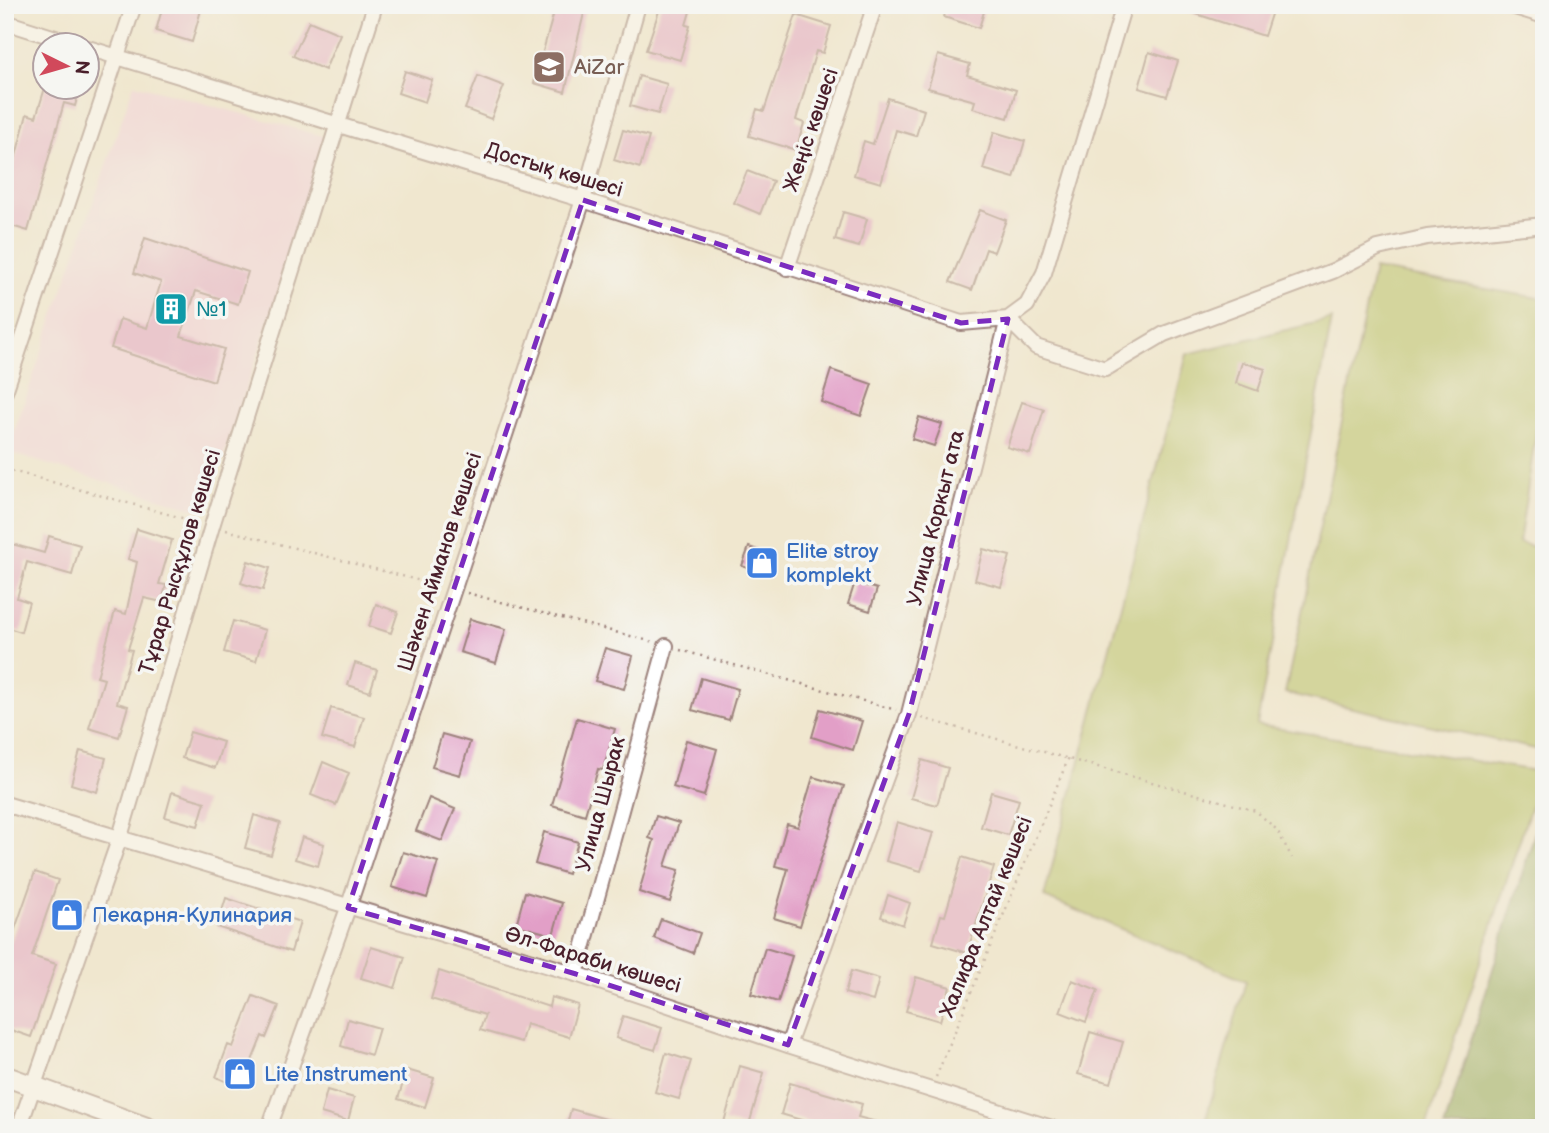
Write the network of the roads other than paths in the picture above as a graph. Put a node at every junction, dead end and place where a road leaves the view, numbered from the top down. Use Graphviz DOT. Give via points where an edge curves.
graph roads {
  1 [pos="134,5"];
  2 [pos="375,5"];
  3 [pos="638,5"];
  4 [pos="875,5"];
  5 [pos="1124,5"];
  6 [pos="1508,5"];
  7 [pos="1526,8"];
  8 [pos="1544,16"];
  9 [pos="5,22"];
  10 [pos="36,32"];
  11 [pos="102,52"];
  12 [pos="118,57"];
  13 [pos="336,125"];
  14 [pos="583,200"];
  15 [pos="1544,225"];
  16 [pos="787,268"];
  17 [pos="1008,319"];
  18 [pos="5,392"];
  19 [pos="666,646"];
  20 [pos="5,804"];
  21 [pos="119,840"];
  22 [pos="348,908"];
  23 [pos="576,974"];
  24 [pos="788,1045"];
  25 [pos="5,1076"];
  26 [pos="34,1085"];
  27 [pos="19,1128"];
  28 [pos="148,1128"];
  29 [pos="269,1128"];
  30 [pos="1052,1128"];
  1 -- 12 [label="street"];
  2 -- 13 [label="street, Тұрар Рысқұлов көшесі"];
  3 -- 14 [label="street, Шәкен Айманов көшесі"];
  4 -- 16 [label="street, Жеңіс көшесі"];
  5 -- 17 [label="street" via="1044,273 1027,305"];
  6 -- 7 [label="street"];
  7 -- 8 [label="street"];
  9 -- 10 [label="street"];
  11 -- 12 [label="street, Достық көшесі"];
  12 -- 13 [label="street, Достық көшесі"];
  12 -- 18 [label="street"];
  13 -- 14 [label="street, Достық көшесі"];
  13 -- 21 [label="street, Тұрар Рысқұлов көшесі"];
  14 -- 16 [label="street, Достық көшесі"];
  14 -- 22 [label="street, Шәкен Айманов көшесі"];
  15 -- 17 [label="street" via="1378,247 1333,271 1164,334 1105,369 1036,347"];
  16 -- 17 [label="street, Достық көшесі" via="961,323"];
  17 -- 24 [label="street, Улица Коркыт ата" via="909,714"];
  19 -- 23 [label="street, Улица Шырак"];
  20 -- 21 [label="street, Әл-Фараби көшесі"];
  21 -- 22 [label="street, Әл-Фараби көшесі"];
  21 -- 26 [label="street, Тұрар Рысқұлов көшесі"];
  22 -- 23 [label="street, Әл-Фараби көшесі"];
  22 -- 29 [label="street, Шәкен Айманов көшесі"];
  23 -- 24 [label="street, Әл-Фараби көшесі"];
  24 -- 30 [label="street, Әл-Фараби көшесі"];
  25 -- 26 [label="street"];
  26 -- 27 [label="street, Тұрар Рысқұлов көшесі"];
  26 -- 28 [label="street"];
}
